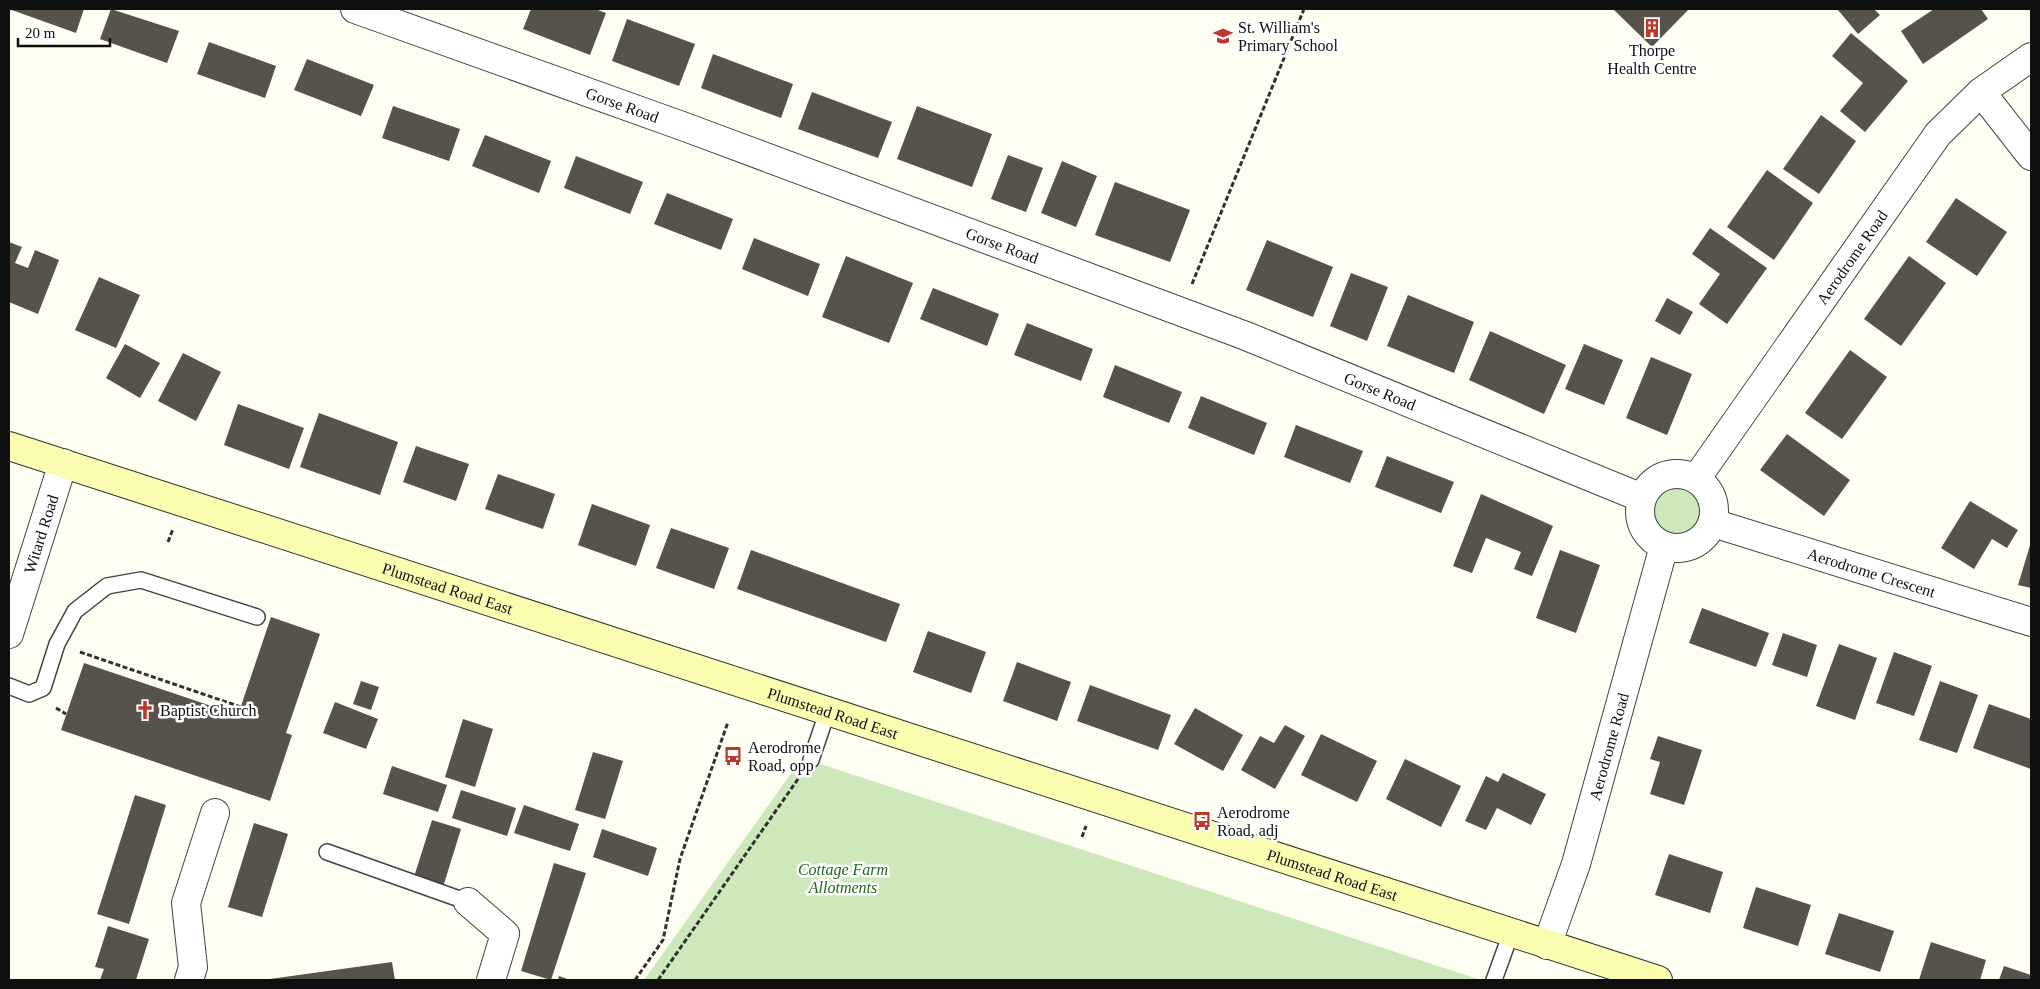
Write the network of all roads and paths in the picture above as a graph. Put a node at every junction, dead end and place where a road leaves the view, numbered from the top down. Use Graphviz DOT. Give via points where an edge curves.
graph roads {
  1 [pos="355,9"];
  2 [pos="1304,9"];
  3 [pos="2031,57"];
  4 [pos="1981,92"];
  5 [pos="2031,156"];
  6 [pos="1180,312"];
  7 [pos="9,446"];
  8 [pos="63,463"];
  9 [pos="1696,479"];
  10 [pos="1642,498"];
  11 [pos="1713,523"];
  12 [pos="1664,546"];
  13 [pos="257,617"];
  14 [pos="2031,622"];
  15 [pos="9,634"];
  16 [pos="57,644"];
  17 [pos="9,686"];
  18 [pos="241,707"];
  19 [pos="828,710"];
  20 [pos="728,722"];
  21 [pos="811,760"];
  22 [pos="215,813"];
  23 [pos="326,852"];
  24 [pos="468,902"];
  25 [pos="1511,933"];
  26 [pos="1547,945"];
  27 [pos="189,980"];
  28 [pos="491,980"];
  29 [pos="635,980"];
  30 [pos="658,980"];
  31 [pos="1494,980"];
  32 [pos="1658,980"];
  1 -- 6 [label="street, Gorse Road" via="667,120"];
  2 -- 6 [label="path"];
  3 -- 4 [label="street, Aerodrome Road"];
  4 -- 5 [label="street"];
  4 -- 9 [label="street, Aerodrome Road" via="1938,134"];
  6 -- 10 [label="street, Gorse Road"];
  7 -- 8 [label="street, Plumstead Road East"];
  8 -- 15 [label="street, Witard Road"];
  8 -- 19 [label="street, Plumstead Road East"];
  9 -- 10 [label="street" via="1684,474 1658,478"];
  9 -- 11 [label="street" via="1706,486 1712,498 1715,510"];
  10 -- 12 [label="street" via="1641,521 1654,540"];
  11 -- 12 [label="street" via="1698,542 1676,548"];
  11 -- 14 [label="street, Aerodrome Crescent"];
  12 -- 26 [label="street, Aerodrome Road" via="1576,864"];
  13 -- 16 [label="lane" via="141,580 107,586 75,611"];
  16 -- 17 [label="lane" via="43,688 29,694"];
  16 -- 18 [label="path"];
  19 -- 21 [label="lane"];
  19 -- 25 [label="street, Plumstead Road East"];
  20 -- 29 [label="path" via="680,859 663,940"];
  21 -- 30 [label="path"];
  22 -- 27 [label="street" via="186,903 193,967"];
  23 -- 24 [label="lane"];
  24 -- 28 [label="street" via="505,934"];
  25 -- 26 [label="street, Plumstead Road East"];
  25 -- 31 [label="lane"];
  26 -- 32 [label="street, Plumstead Road East"];
}
